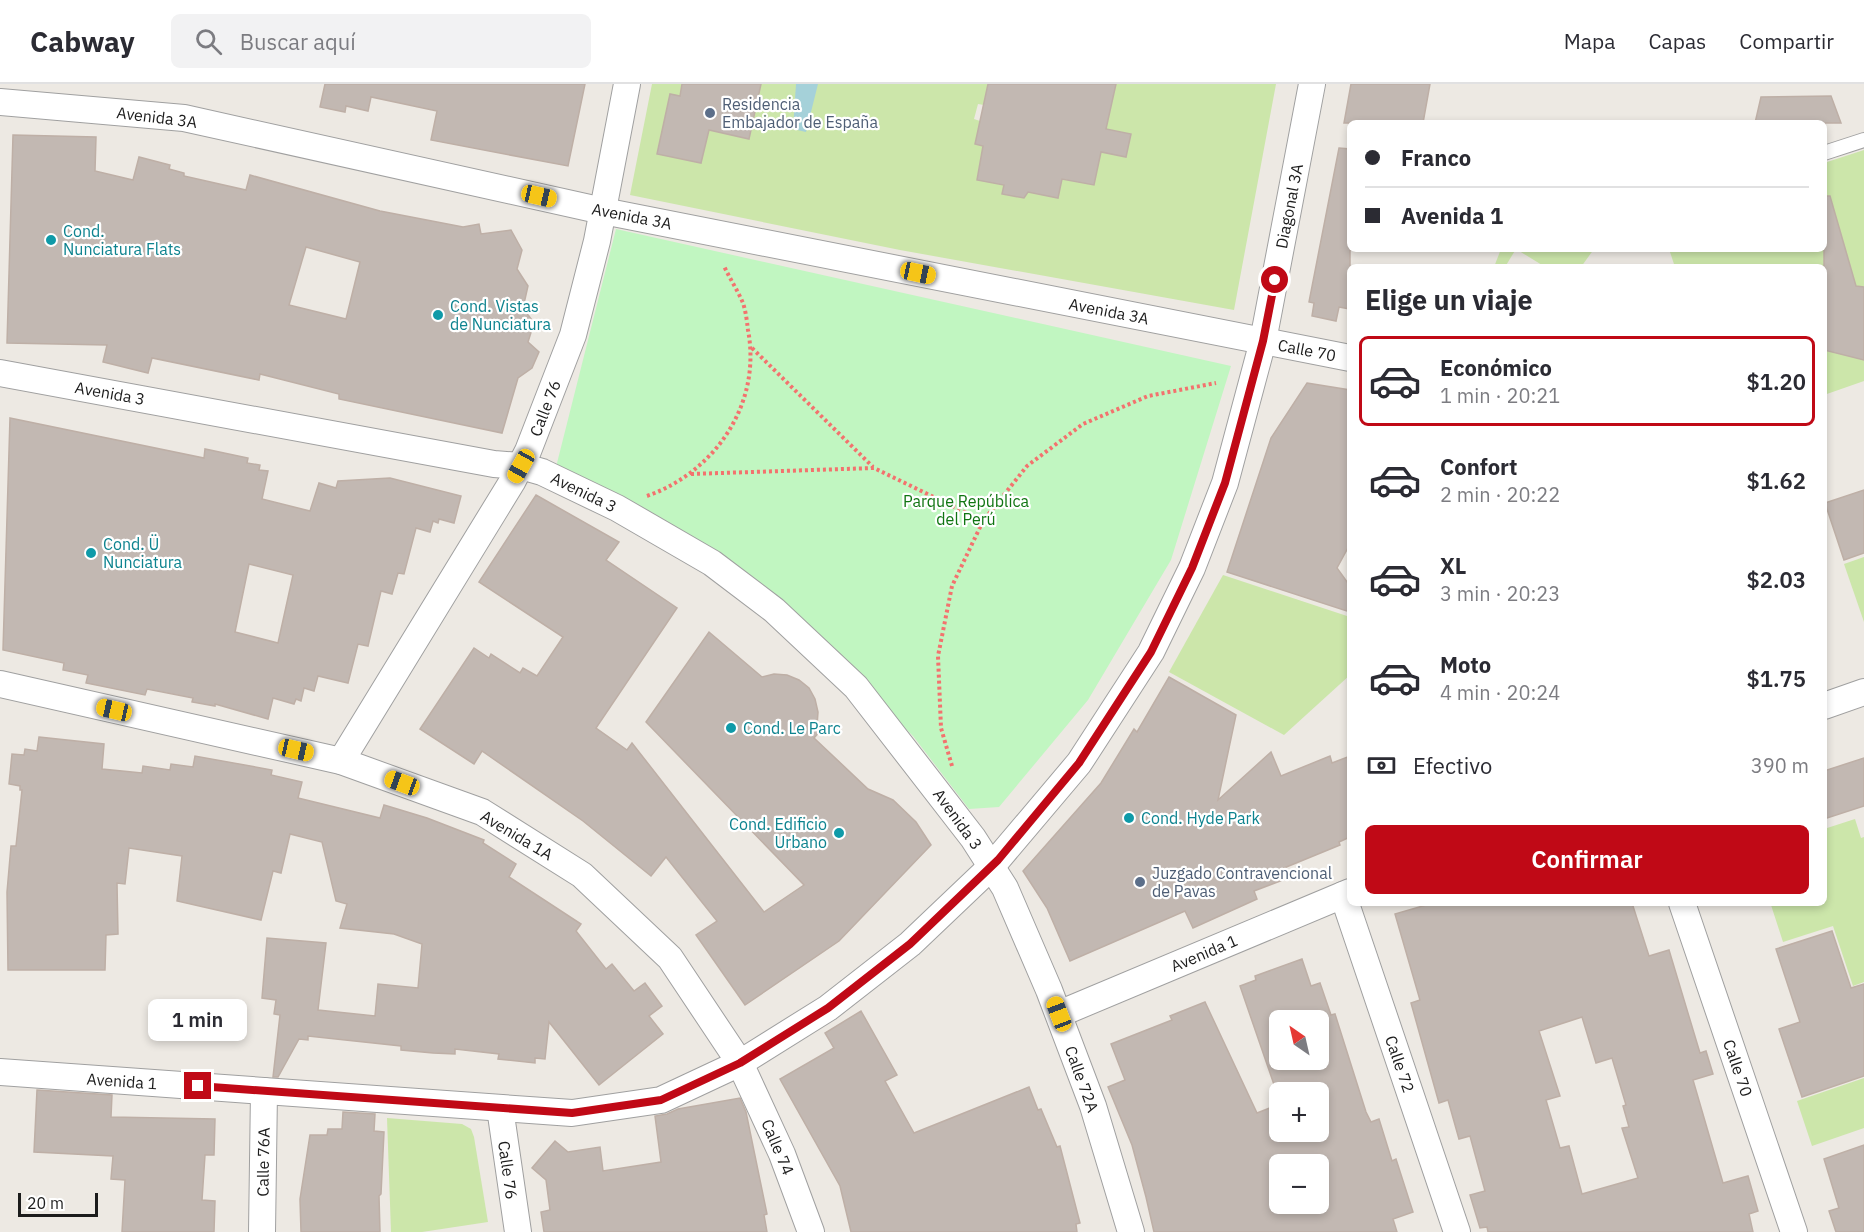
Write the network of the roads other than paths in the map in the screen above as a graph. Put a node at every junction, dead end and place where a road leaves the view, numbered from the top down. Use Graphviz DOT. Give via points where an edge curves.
graph roads {
  1 [pos="627,84"];
  2 [pos="1312,84"];
  3 [pos="0,102"];
  4 [pos="1864,141"];
  5 [pos="1827,152"];
  6 [pos="603,211"];
  7 [pos="1263,341"];
  8 [pos="1347,357"];
  9 [pos="0,373"];
  10 [pos="521,466"];
  11 [pos="0,684"];
  12 [pos="1864,692"];
  13 [pos="1827,705"];
  14 [pos="341,761"];
  15 [pos="992,866"];
  16 [pos="1346,894"];
  17 [pos="1350,906"];
  18 [pos="1683,906"];
  19 [pos="1059,1014"];
  20 [pos="740,1063"];
  21 [pos="0,1072"];
  22 [pos="264,1091"];
  23 [pos="500,1108"];
  24 [pos="262,1232"];
  25 [pos="518,1232"];
  26 [pos="811,1232"];
  27 [pos="1131,1232"];
  28 [pos="1456,1232"];
  29 [pos="1794,1232"];
  1 -- 6 [label="street, Calle 76"];
  2 -- 7 [label="street, Diagonal 3A"];
  3 -- 6 [label="street, Avenida 3A" via="184,118"];
  4 -- 5 [label="lane"];
  6 -- 7 [label="street, Avenida 3A"];
  6 -- 10 [label="street, Calle 76" via="573,335"];
  7 -- 8 [label="street, Calle 70"];
  7 -- 15 [label="street, Diagonal 3A" via="1225,483 1192,568 1151,652 1079,763"];
  9 -- 10 [label="street, Avenida 3"];
  10 -- 14 [label="street, Calle 76"];
  10 -- 15 [label="street, Avenida 3" via="617,508 712,563 774,610 856,687"];
  11 -- 14 [label="street, Avenida 1A"];
  12 -- 13 [label="street"];
  14 -- 20 [label="street, Avenida 1A" via="482,812 582,875 670,958"];
  15 -- 19 [label="street, Calle 72A"];
  15 -- 20 [label="street, Avenida 1" via="910,944 828,1008"];
  16 -- 19 [label="street, Avenida 1"];
  17 -- 28 [label="street, Calle 72"];
  18 -- 29 [label="street, Calle 70"];
  19 -- 27 [label="street, Calle 72A" via="1093,1106"];
  20 -- 23 [label="street, Avenida 1" via="661,1100 572,1113"];
  20 -- 26 [label="street, Calle 74" via="782,1154"];
  21 -- 22 [label="street, Avenida 1"];
  22 -- 23 [label="street, Avenida 1"];
  22 -- 24 [label="street, Calle 76A"];
  23 -- 25 [label="street, Calle 76"];
}
